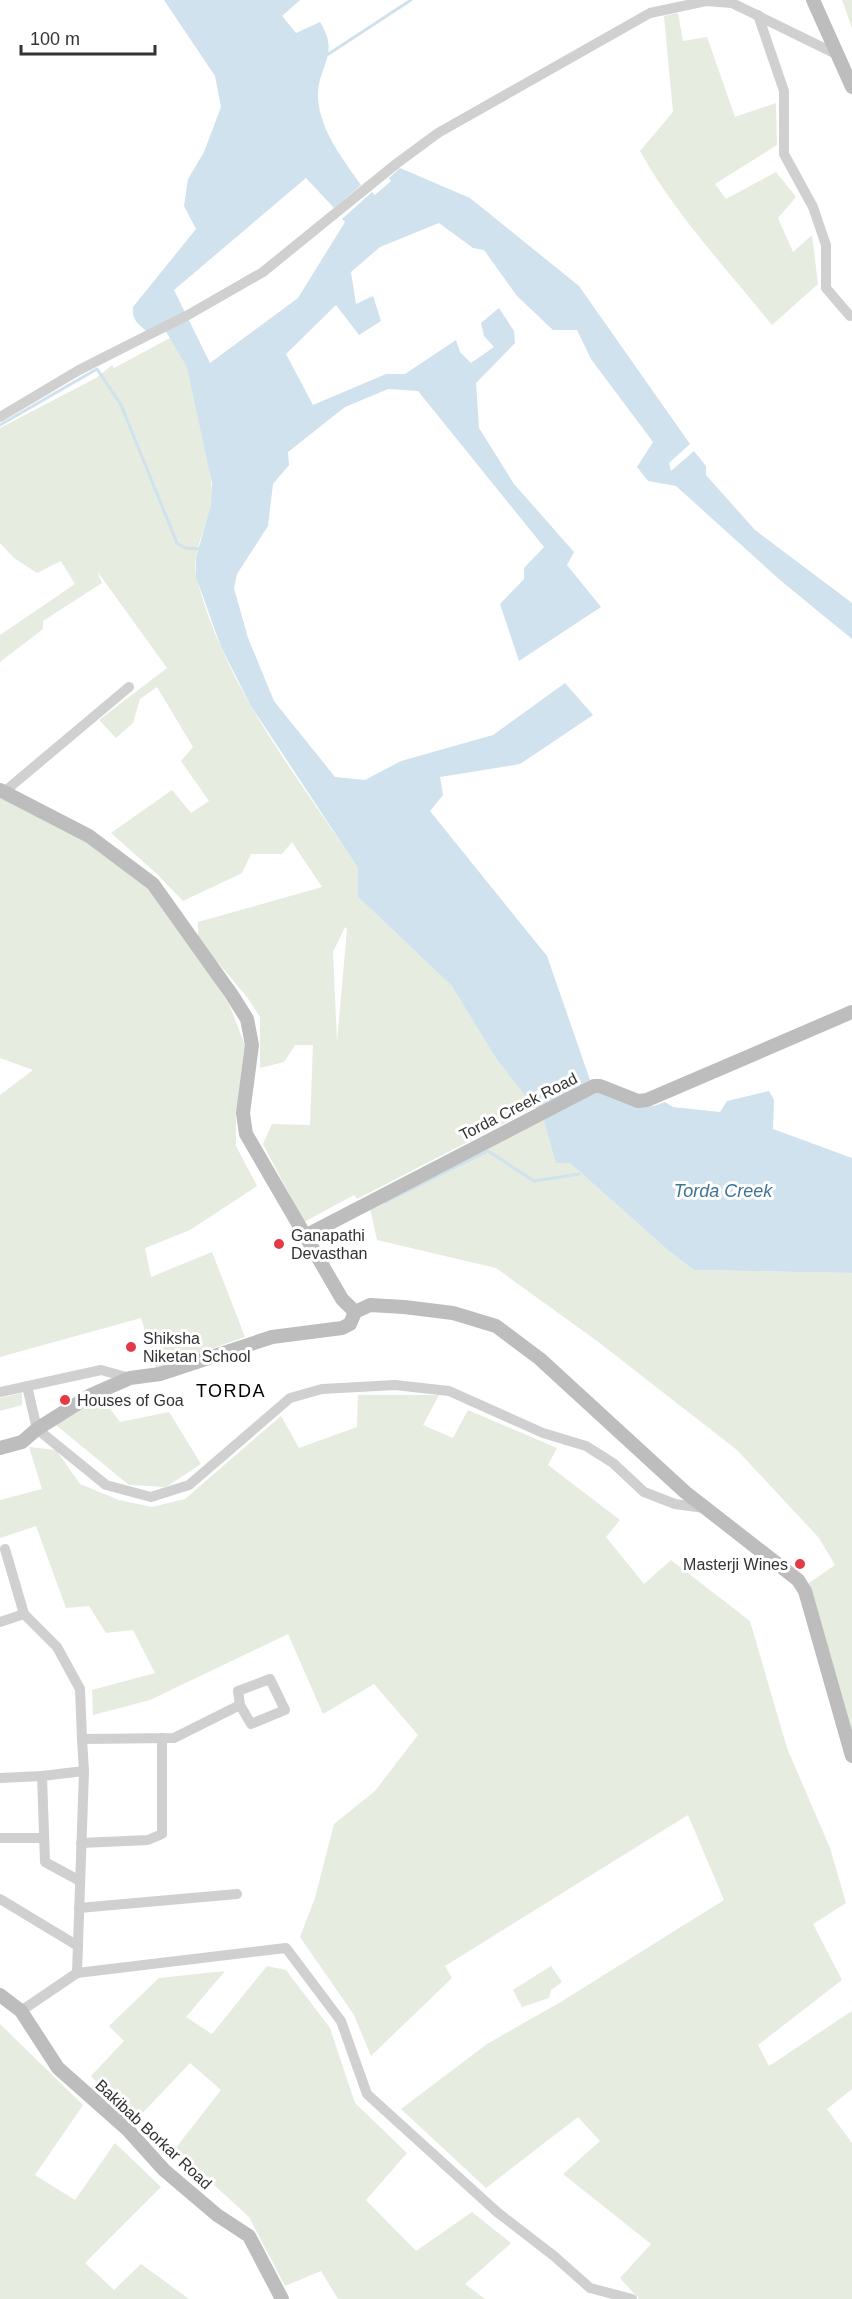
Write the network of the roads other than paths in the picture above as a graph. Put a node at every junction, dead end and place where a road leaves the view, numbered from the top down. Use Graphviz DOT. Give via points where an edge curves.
graph roads {
  1 [pos="813,0"];
  2 [pos="706,1"];
  3 [pos="758,15"];
  4 [pos="836,54"];
  5 [pos="852,87"];
  6 [pos="850,316"];
  7 [pos="0,417"];
  8 [pos="129,687"];
  9 [pos="2,791"];
  10 [pos="852,1012"];
  11 [pos="305,1236"];
  12 [pos="355,1312"];
  13 [pos="130,1378"];
  14 [pos="27,1386"];
  15 [pos="0,1392"];
  16 [pos="37,1429"];
  17 [pos="0,1448"];
  18 [pos="704,1508"];
  19 [pos="5,1549"];
  20 [pos="24,1614"];
  21 [pos="0,1622"];
  22 [pos="240,1705"];
  23 [pos="162,1738"];
  24 [pos="82,1739"];
  25 [pos="852,1756"];
  26 [pos="84,1771"];
  27 [pos="42,1776"];
  28 [pos="0,1778"];
  29 [pos="0,1838"];
  30 [pos="44,1838"];
  31 [pos="81,1843"];
  32 [pos="80,1881"];
  33 [pos="237,1894"];
  34 [pos="0,1899"];
  35 [pos="79,1908"];
  36 [pos="78,1946"];
  37 [pos="77,1973"];
  38 [pos="0,1995"];
  39 [pos="21,2011"];
  40 [pos="282,2299"];
  41 [pos="632,2299"];
  1 -- 4 [label="street"];
  2 -- 3 [label="street" via="732,3"];
  2 -- 7 [label="street" via="650,13 438,133 263,272 79,370"];
  3 -- 4 [label="street"];
  3 -- 6 [label="street" via="784,91 784,154 813,207 826,245 826,288"];
  4 -- 5 [label="street"];
  8 -- 9 [label="street"];
  9 -- 11 [label="street" via="89,836 153,884 232,995 247,1019 252,1045 243,1113 246,1134"];
  10 -- 11 [label="street, Torda Creek Road" via="647,1100 638,1101 600,1086 576,1094"];
  11 -- 12 [label="street" via="342,1299"];
  12 -- 13 [label="street" via="350,1324 342,1328 272,1337 160,1374"];
  12 -- 18 [label="street" via="370,1305 404,1307 453,1313 496,1326 540,1359"];
  13 -- 14 [label="street" via="101,1370"];
  13 -- 16 [label="street" via="92,1395"];
  14 -- 15 [label="street"];
  14 -- 16 [label="street"];
  16 -- 17 [label="street" via="22,1442"];
  16 -- 18 [label="street" via="106,1485 151,1497 189,1485 290,1398 322,1389 395,1385 449,1391 543,1433 586,1446 614,1463 644,1492 675,1504"];
  18 -- 25 [label="street" via="798,1580 805,1590"];
  19 -- 20 [label="street"];
  20 -- 21 [label="street"];
  20 -- 24 [label="street" via="57,1647 80,1689"];
  22 -- 22 [label="street" via="238,1691 270,1679 285,1710 252,1724"];
  22 -- 23 [label="street" via="174,1738"];
  23 -- 24 [label="street"];
  23 -- 31 [label="street" via="162,1834 148,1840"];
  24 -- 26 [label="street"];
  26 -- 27 [label="street"];
  26 -- 31 [label="street"];
  27 -- 28 [label="street"];
  27 -- 30 [label="street"];
  29 -- 30 [label="street"];
  30 -- 32 [label="street" via="45,1862"];
  31 -- 32 [label="street"];
  32 -- 35 [label="street"];
  33 -- 35 [label="street"];
  34 -- 36 [label="street"];
  35 -- 36 [label="street"];
  36 -- 37 [label="street"];
  37 -- 39 [label="street"];
  37 -- 41 [label="street" via="286,1947 341,2021 367,2094 497,2212 590,2288"];
  38 -- 39 [label="street, Bakibab Borkar Road"];
  39 -- 40 [label="street, Bakibab Borkar Road" via="58,2068 128,2130 164,2170 217,2215 249,2236"];
}
